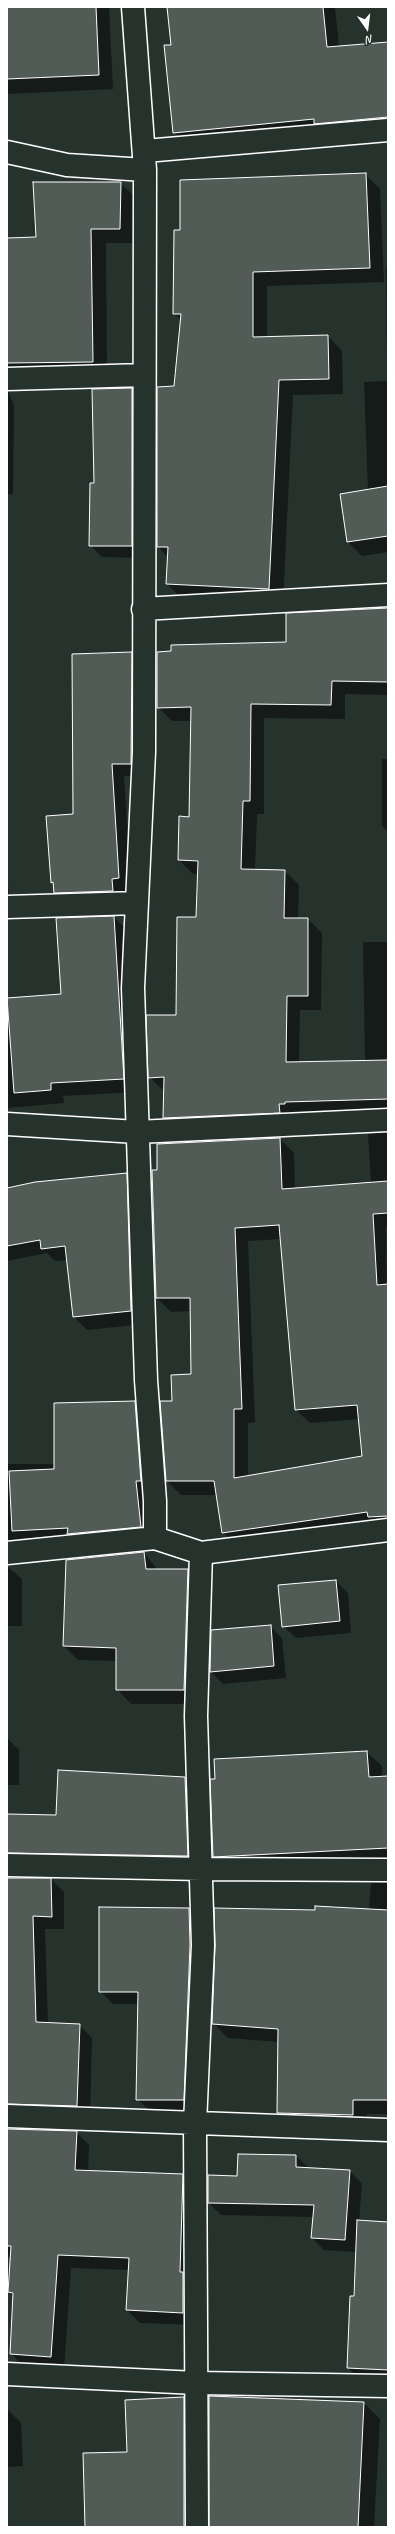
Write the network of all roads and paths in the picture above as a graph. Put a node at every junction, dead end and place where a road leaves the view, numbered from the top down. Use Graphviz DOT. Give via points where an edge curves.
graph roads {
  1 [pos="133,7"];
  2 [pos="388,130"];
  3 [pos="7,152"];
  4 [pos="145,160"];
  5 [pos="144,375"];
  6 [pos="7,379"];
  7 [pos="388,595"];
  8 [pos="143,609"];
  9 [pos="137,904"];
  10 [pos="7,907"];
  11 [pos="388,1120"];
  12 [pos="7,1124"];
  13 [pos="137,1132"];
  14 [pos="388,1530"];
  15 [pos="155,1538"];
  16 [pos="7,1553"];
  17 [pos="201,1553"];
  18 [pos="7,1865"];
  19 [pos="201,1870"];
  20 [pos="388,1870"];
  21 [pos="7,2116"];
  22 [pos="196,2124"];
  23 [pos="388,2130"];
  24 [pos="7,2374"];
  25 [pos="197,2383"];
  26 [pos="388,2386"];
  27 [pos="197,2527"];
  1 -- 4 [label="street"];
  2 -- 4 [label="street"];
  3 -- 4 [label="street" via="67,165"];
  4 -- 5 [label="street"];
  5 -- 6 [label="street"];
  5 -- 8 [label="street"];
  7 -- 8 [label="street"];
  8 -- 9 [label="street" via="144,752"];
  9 -- 10 [label="street"];
  9 -- 13 [label="street" via="133,988"];
  11 -- 13 [label="street"];
  12 -- 13 [label="street"];
  13 -- 15 [label="street"];
  14 -- 17 [label="street"];
  15 -- 16 [label="street"];
  15 -- 17 [label="street"];
  17 -- 19 [label="street" via="196,1716"];
  18 -- 19 [label="street"];
  19 -- 20 [label="street"];
  19 -- 22 [label="street" via="203,1945"];
  21 -- 22 [label="street"];
  22 -- 23 [label="street"];
  22 -- 25 [label="street"];
  24 -- 25 [label="street"];
  25 -- 26 [label="street"];
  25 -- 27 [label="street"];
}
